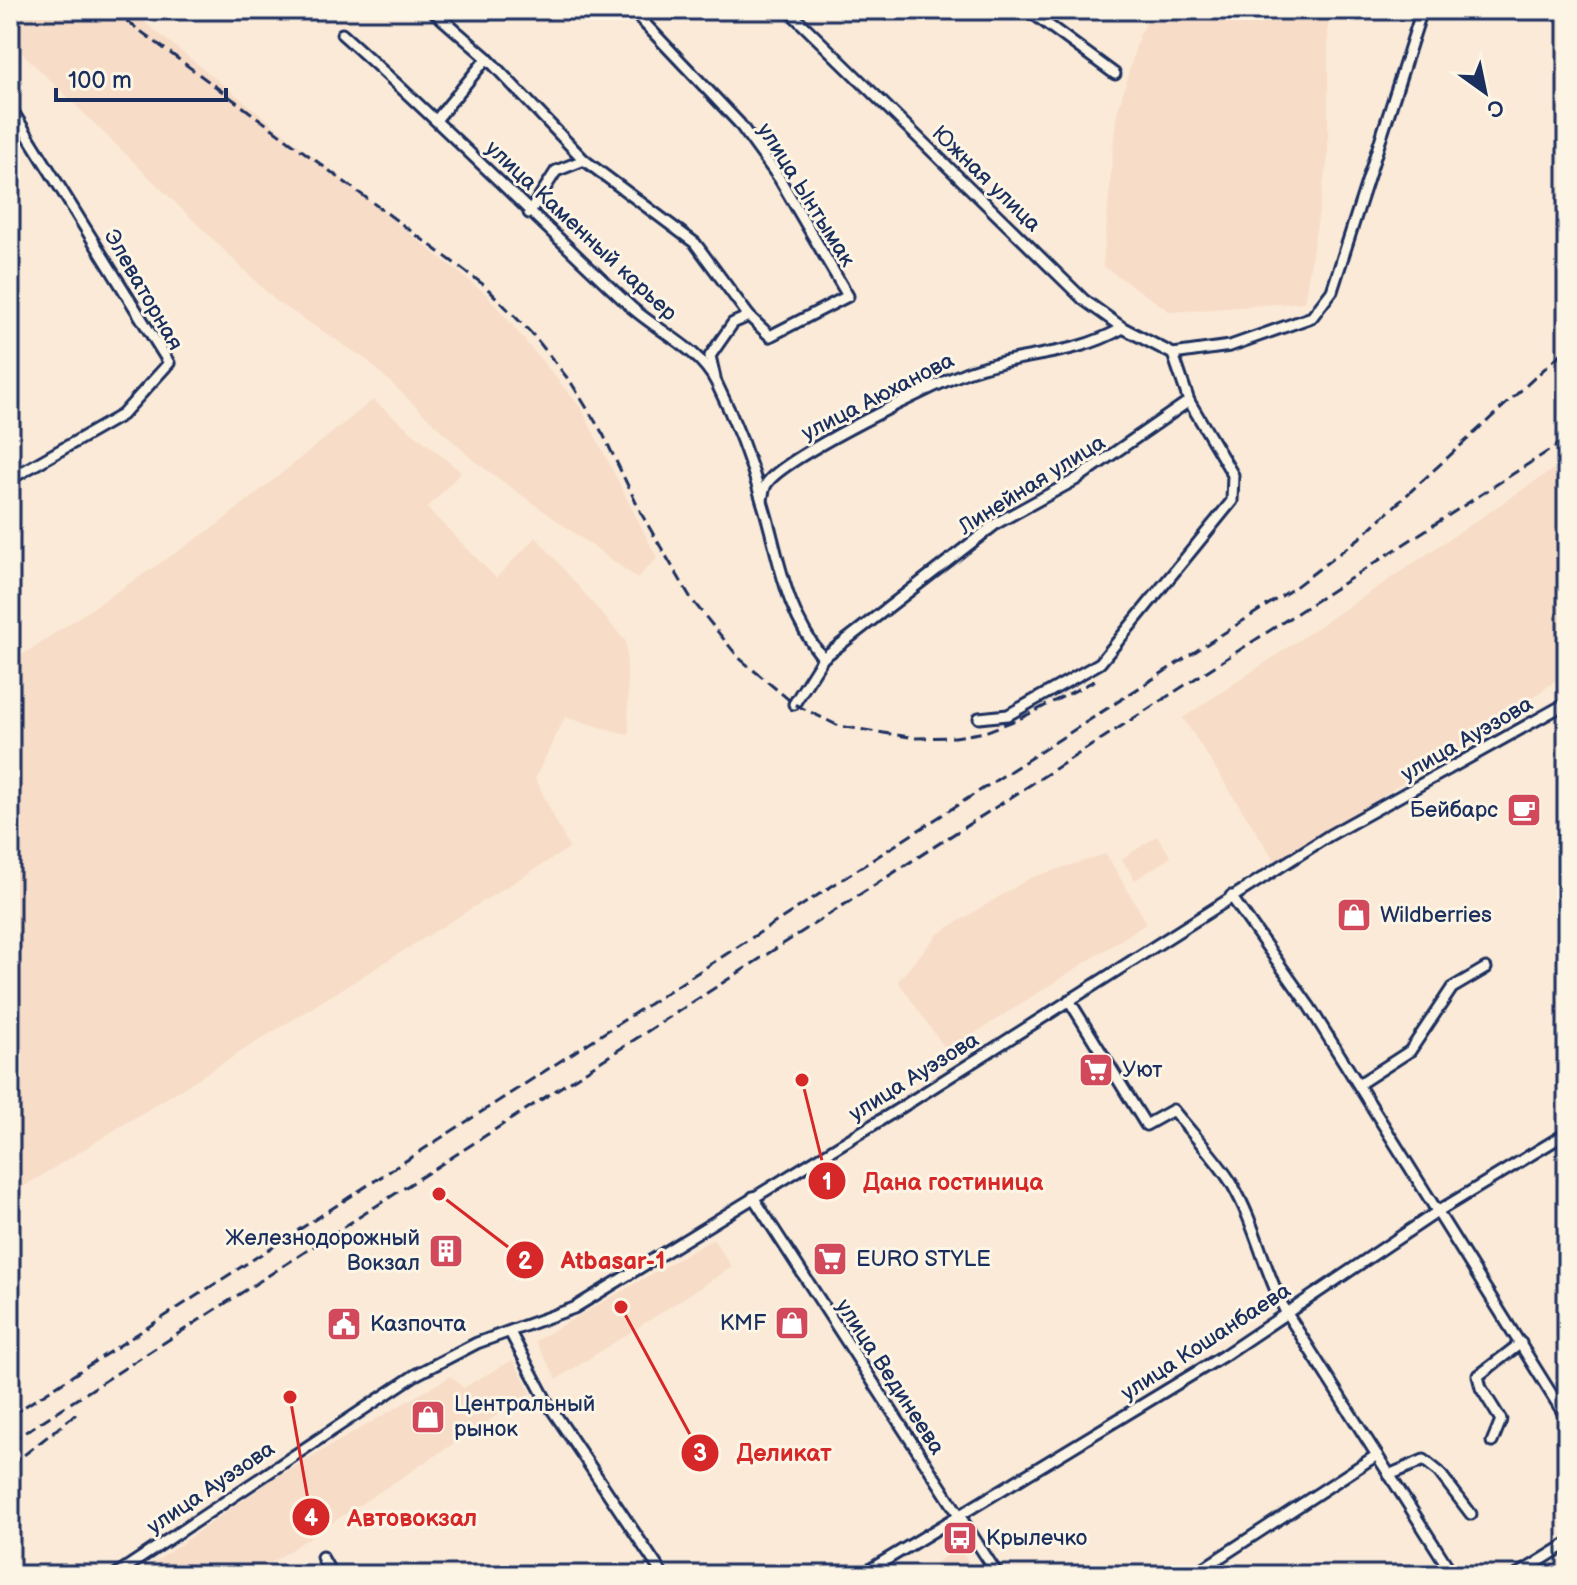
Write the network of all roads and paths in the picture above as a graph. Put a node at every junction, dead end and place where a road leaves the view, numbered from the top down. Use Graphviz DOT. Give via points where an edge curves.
graph roads {
  1 [pos="432,10"];
  2 [pos="632,10"];
  3 [pos="788,10"];
  4 [pos="1028,10"];
  5 [pos="1422,10"];
  6 [pos="342,34"];
  7 [pos="487,58"];
  8 [pos="1115,74"];
  9 [pos="10,107"];
  10 [pos="437,119"];
  11 [pos="584,160"];
  12 [pos="529,213"];
  13 [pos="749,316"];
  14 [pos="1123,328"];
  15 [pos="1173,354"];
  16 [pos="715,380"];
  17 [pos="1189,401"];
  18 [pos="10,479"];
  19 [pos="762,500"];
  20 [pos="823,658"];
  21 [pos="1567,703"];
  22 [pos="794,704"];
  23 [pos="979,718"];
  24 [pos="1231,896"];
  25 [pos="1486,968"];
  26 [pos="1069,1000"];
  27 [pos="1359,1084"];
  28 [pos="1567,1133"];
  29 [pos="753,1197"];
  30 [pos="1440,1210"];
  31 [pos="1286,1312"];
  32 [pos="510,1332"];
  33 [pos="1521,1343"];
  34 [pos="1565,1410"];
  35 [pos="1492,1442"];
  36 [pos="1377,1455"];
  37 [pos="1389,1475"];
  38 [pos="1471,1514"];
  39 [pos="959,1516"];
  40 [pos="1567,1544"];
  41 [pos="322,1557"];
  42 [pos="115,1575"];
  43 [pos="332,1575"];
  44 [pos="663,1575"];
  45 [pos="861,1575"];
  46 [pos="998,1575"];
  47 [pos="1193,1575"];
  48 [pos="1453,1575"];
  49 [pos="1517,1575"];
  1 -- 7 [label="street"];
  2 -- 13 [label="street, улица Ынтымак" via="739,123 779,178 848,296 770,336"];
  3 -- 14 [label="street, Южная улица" via="1084,300"];
  4 -- 8 [label="street"];
  5 -- 15 [label="street" via="1332,291 1312,317 1230,346"];
  6 -- 10 [label="street, улица Каменный карьер"];
  7 -- 10 [label="street"];
  7 -- 11 [label="street"];
  9 -- 18 [label="street, Элеваторная" via="169,363 122,415"];
  10 -- 12 [label="street, улица Каменный карьер"];
  11 -- 12 [label="street" via="556,171"];
  11 -- 13 [label="street" via="695,243"];
  12 -- 16 [label="street, улица Каменный карьер" via="645,320 697,357"];
  13 -- 16 [label="street" via="733,323 710,356"];
  14 -- 15 [label="street, Южная улица"];
  14 -- 19 [label="street, улица Аюханова" via="1053,355 972,370 904,402 800,456 766,483"];
  15 -- 17 [label="street"];
  16 -- 19 [label="street, улица Каменный карьер"];
  17 -- 20 [label="street, Линейная улица" via="1075,480 997,523"];
  17 -- 23 [label="street" via="1233,475 1232,501 1100,663 1008,715"];
  19 -- 20 [label="street, улица Каменный карьер" via="782,585"];
  20 -- 22 [label="street, Линейная улица"];
  21 -- 24 [label="street, улица Ауэзова"];
  24 -- 26 [label="street, улица Ауэзова"];
  24 -- 27 [label="street"];
  25 -- 27 [label="street" via="1452,988 1410,1051"];
  26 -- 29 [label="street, улица Ауэзова"];
  26 -- 31 [label="street" via="1146,1125 1173,1110 1232,1184"];
  27 -- 30 [label="street"];
  28 -- 30 [label="street, улица Кошанбаева"];
  29 -- 32 [label="street, улица Ауэзова" via="574,1308"];
  29 -- 39 [label="street, улица Вединеева"];
  30 -- 31 [label="street, улица Кошанбаева"];
  30 -- 33 [label="street"];
  31 -- 36 [label="street"];
  31 -- 39 [label="street, улица Кошанбаева"];
  32 -- 42 [label="street, улица Ауэзова" via="415,1375"];
  32 -- 44 [label="street" via="547,1402"];
  33 -- 34 [label="street"];
  33 -- 35 [label="street" via="1478,1376 1501,1420"];
  36 -- 37 [label="street"];
  36 -- 47 [label="street"];
  37 -- 38 [label="street" via="1424,1460"];
  37 -- 48 [label="street"];
  39 -- 45 [label="street, улица Кошанбаева"];
  39 -- 46 [label="street, улица Вединеева"];
  40 -- 49 [label="street"];
  41 -- 43 [label="street"];
}
